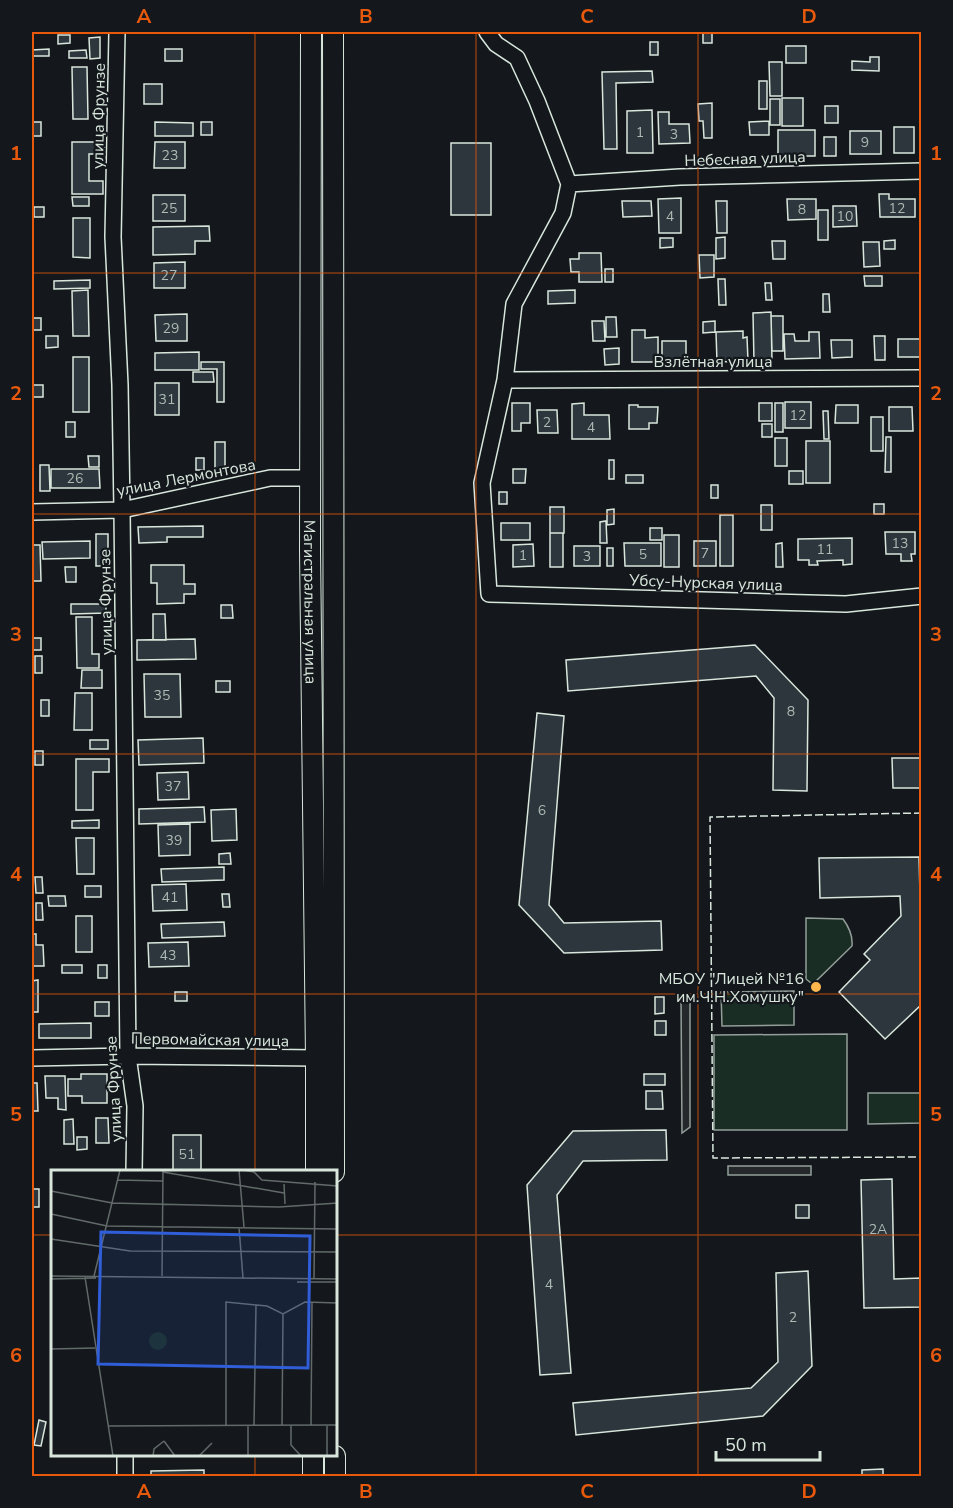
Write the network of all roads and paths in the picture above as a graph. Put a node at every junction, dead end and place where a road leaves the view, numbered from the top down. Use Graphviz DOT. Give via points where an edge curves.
graph roads {
  1 [pos="117,32"];
  2 [pos="310,32"];
  3 [pos="333,32"];
  4 [pos="488,32"];
  5 [pos="921,171"];
  6 [pos="569,184"];
  7 [pos="921,378"];
  8 [pos="505,380"];
  9 [pos="311,478"];
  10 [pos="123,510"];
  11 [pos="32,512"];
  12 [pos="921,596"];
  13 [pos="128,1056"];
  14 [pos="32,1058"];
  15 [pos="316,1058"];
  16 [pos="134,1170"];
  17 [pos="316,1170"];
  18 [pos="334,1170"];
  19 [pos="125,1457"];
  20 [pos="313,1457"];
  21 [pos="335,1457"];
  22 [pos="125,1476"];
  23 [pos="313,1476"];
  24 [pos="335,1476"];
  1 -- 10 [label="street, улица Фрунзе" via="113,237"];
  2 -- 9 [label="main road, Магистральная улица"];
  3 -- 18 [label="main road, Магистральная улица"];
  4 -- 6 [label="street" via="496,44 516,58 537,100"];
  5 -- 6 [label="street, Небесная улица"];
  6 -- 8 [label="street" via="563,213 514,304"];
  7 -- 8 [label="street, Взлётная улица"];
  8 -- 12 [label="street, Убсу-Нурская улица" via="482,483 489,594 846,604"];
  9 -- 10 [label="street, улица Лермонтова" via="270,478"];
  9 -- 15 [label="main road, Магистральная улица"];
  10 -- 11 [label="street, улица Лермонтова"];
  10 -- 13 [label="street, улица Фрунзе"];
  13 -- 14 [label="street, Первомайская улица"];
  13 -- 15 [label="street, Первомайская улица"];
  13 -- 16 [label="street, улица Фрунзе" via="135,1106"];
  15 -- 17 [label="main road, Магистральная улица"];
  19 -- 22 [label="street"];
  20 -- 23 [label="main road"];
  21 -- 24 [label="main road"];
}
